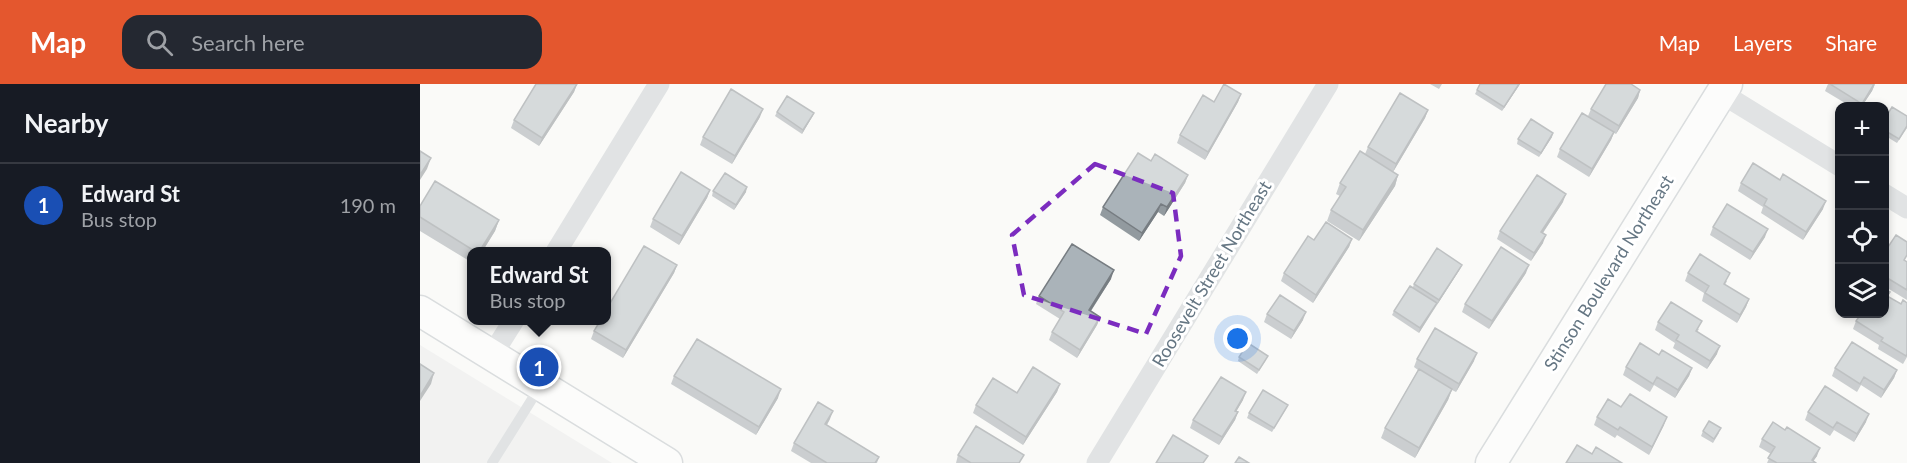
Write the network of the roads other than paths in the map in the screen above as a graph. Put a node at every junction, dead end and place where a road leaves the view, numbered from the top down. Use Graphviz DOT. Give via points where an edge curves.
graph roads {
  1 [pos="659,84"];
  2 [pos="1328,84"];
  3 [pos="1724,88"];
  4 [pos="1835,163"];
  5 [pos="1889,197"];
  6 [pos="1907,208"];
  7 [pos="559,247"];
  8 [pos="420,311"];
  9 [pos="511,325"];
  10 [pos="492,356"];
  11 [pos="541,385"];
  12 [pos="492,463"];
  13 [pos="667,463"];
  14 [pos="1097,463"];
  15 [pos="1491,463"];
  1 -- 7 [label="street"];
  2 -- 14 [label="street, Roosevelt Street Northeast"];
  3 -- 4 [label="street"];
  3 -- 15 [label="street, Stinson Boulevard Northeast"];
  5 -- 6 [label="street"];
  8 -- 10 [label="street"];
  9 -- 10 [label="street"];
  10 -- 11 [label="street"];
  11 -- 12 [label="lane"];
  11 -- 13 [label="street"];
}
